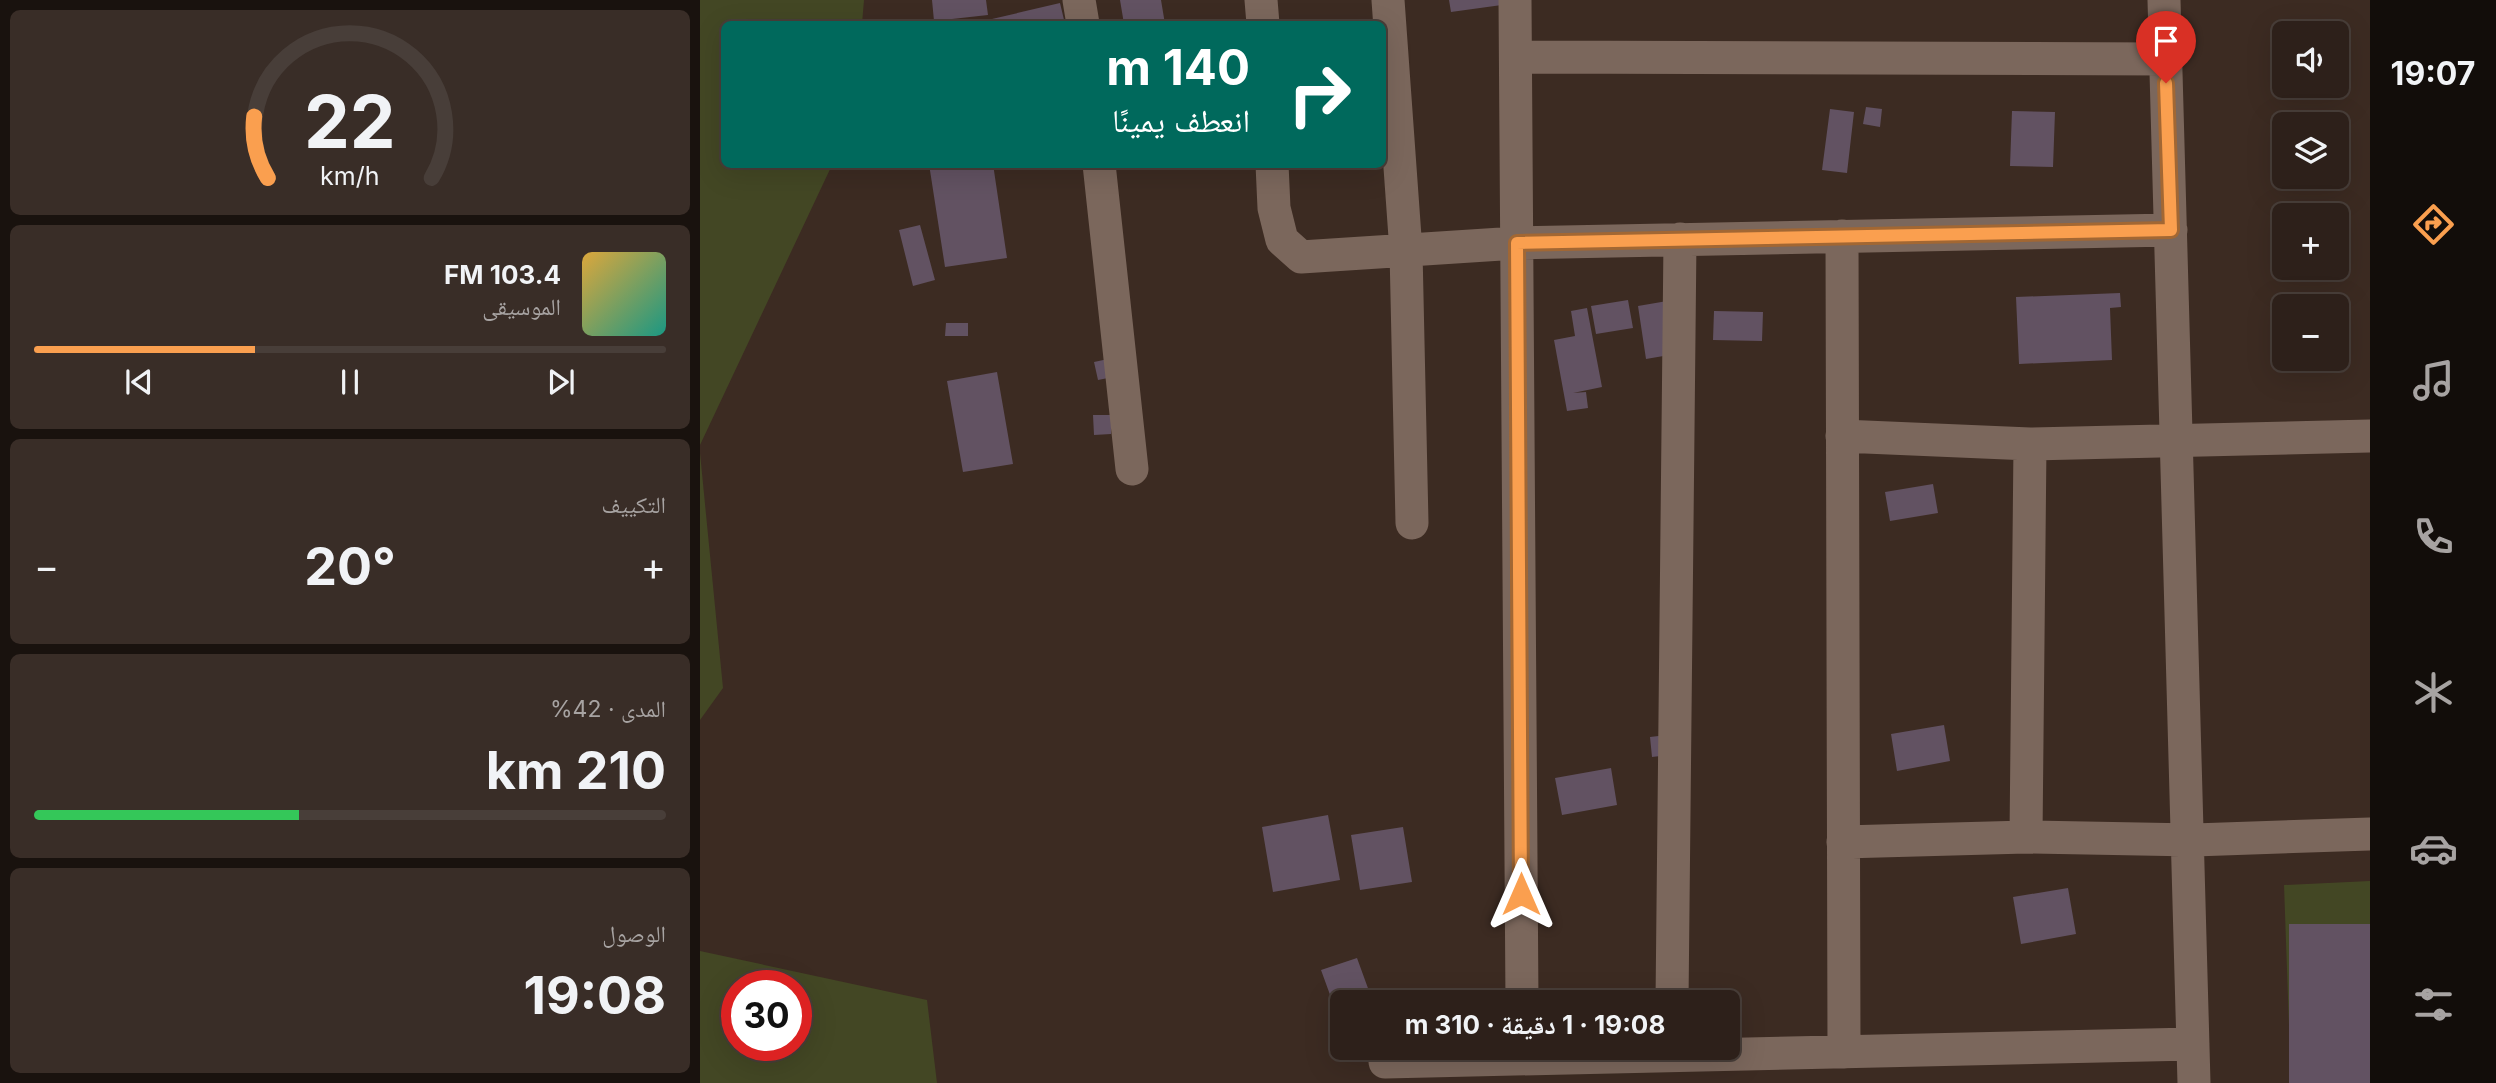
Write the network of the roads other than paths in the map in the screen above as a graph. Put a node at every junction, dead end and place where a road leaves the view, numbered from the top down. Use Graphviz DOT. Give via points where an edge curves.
graph roads {
  1 [pos="1079,0"];
  2 [pos="1261,0"];
  3 [pos="1388,0"];
  4 [pos="1515,0"];
  5 [pos="2164,0"];
  6 [pos="1082,21"];
  7 [pos="1263,21"];
  8 [pos="1516,57"];
  9 [pos="2166,59"];
  10 [pos="1100,168"];
  11 [pos="1272,168"];
  12 [pos="2171,230"];
  13 [pos="1842,236"];
  14 [pos="1680,239"];
  15 [pos="1517,243"];
  16 [pos="1406,251"];
  17 [pos="1842,436"];
  18 [pos="2370,436"];
  19 [pos="2176,440"];
  20 [pos="2030,444"];
  21 [pos="1132,469"];
  22 [pos="1412,523"];
  23 [pos="2370,834"];
  24 [pos="2026,837"];
  25 [pos="2187,839"];
  26 [pos="1843,842"];
  27 [pos="1522,990"];
  28 [pos="1672,990"];
  29 [pos="2193,1044"];
  30 [pos="1740,1052"];
  31 [pos="1844,1052"];
  32 [pos="1563,1060"];
  33 [pos="1385,1062"];
  34 [pos="1522,1063"];
  35 [pos="2194,1083"];
  1 -- 6 [label="street"];
  2 -- 7 [label="street"];
  3 -- 16 [label="street"];
  4 -- 8 [label="street"];
  5 -- 9 [label="street"];
  8 -- 9 [label="street"];
  8 -- 15 [label="street"];
  9 -- 12 [label="street"];
  10 -- 21 [label="street"];
  11 -- 16 [label="street" via="1282,240 1301,257"];
  12 -- 13 [label="street"];
  12 -- 19 [label="street"];
  13 -- 14 [label="street"];
  13 -- 17 [label="street"];
  14 -- 15 [label="street"];
  14 -- 28 [label="street"];
  15 -- 16 [label="street"];
  15 -- 27 [label="street"];
  16 -- 22 [label="street"];
  17 -- 20 [label="street"];
  17 -- 26 [label="street"];
  18 -- 19 [label="street"];
  19 -- 20 [label="street"];
  19 -- 25 [label="street"];
  20 -- 24 [label="street"];
  23 -- 25 [label="street"];
  24 -- 25 [label="street"];
  24 -- 26 [label="street"];
  25 -- 29 [label="street"];
  26 -- 31 [label="street"];
  29 -- 31 [label="street"];
  29 -- 35 [label="street"];
  30 -- 31 [label="street"];
  32 -- 34 [label="street"];
  33 -- 34 [label="street"];
}
